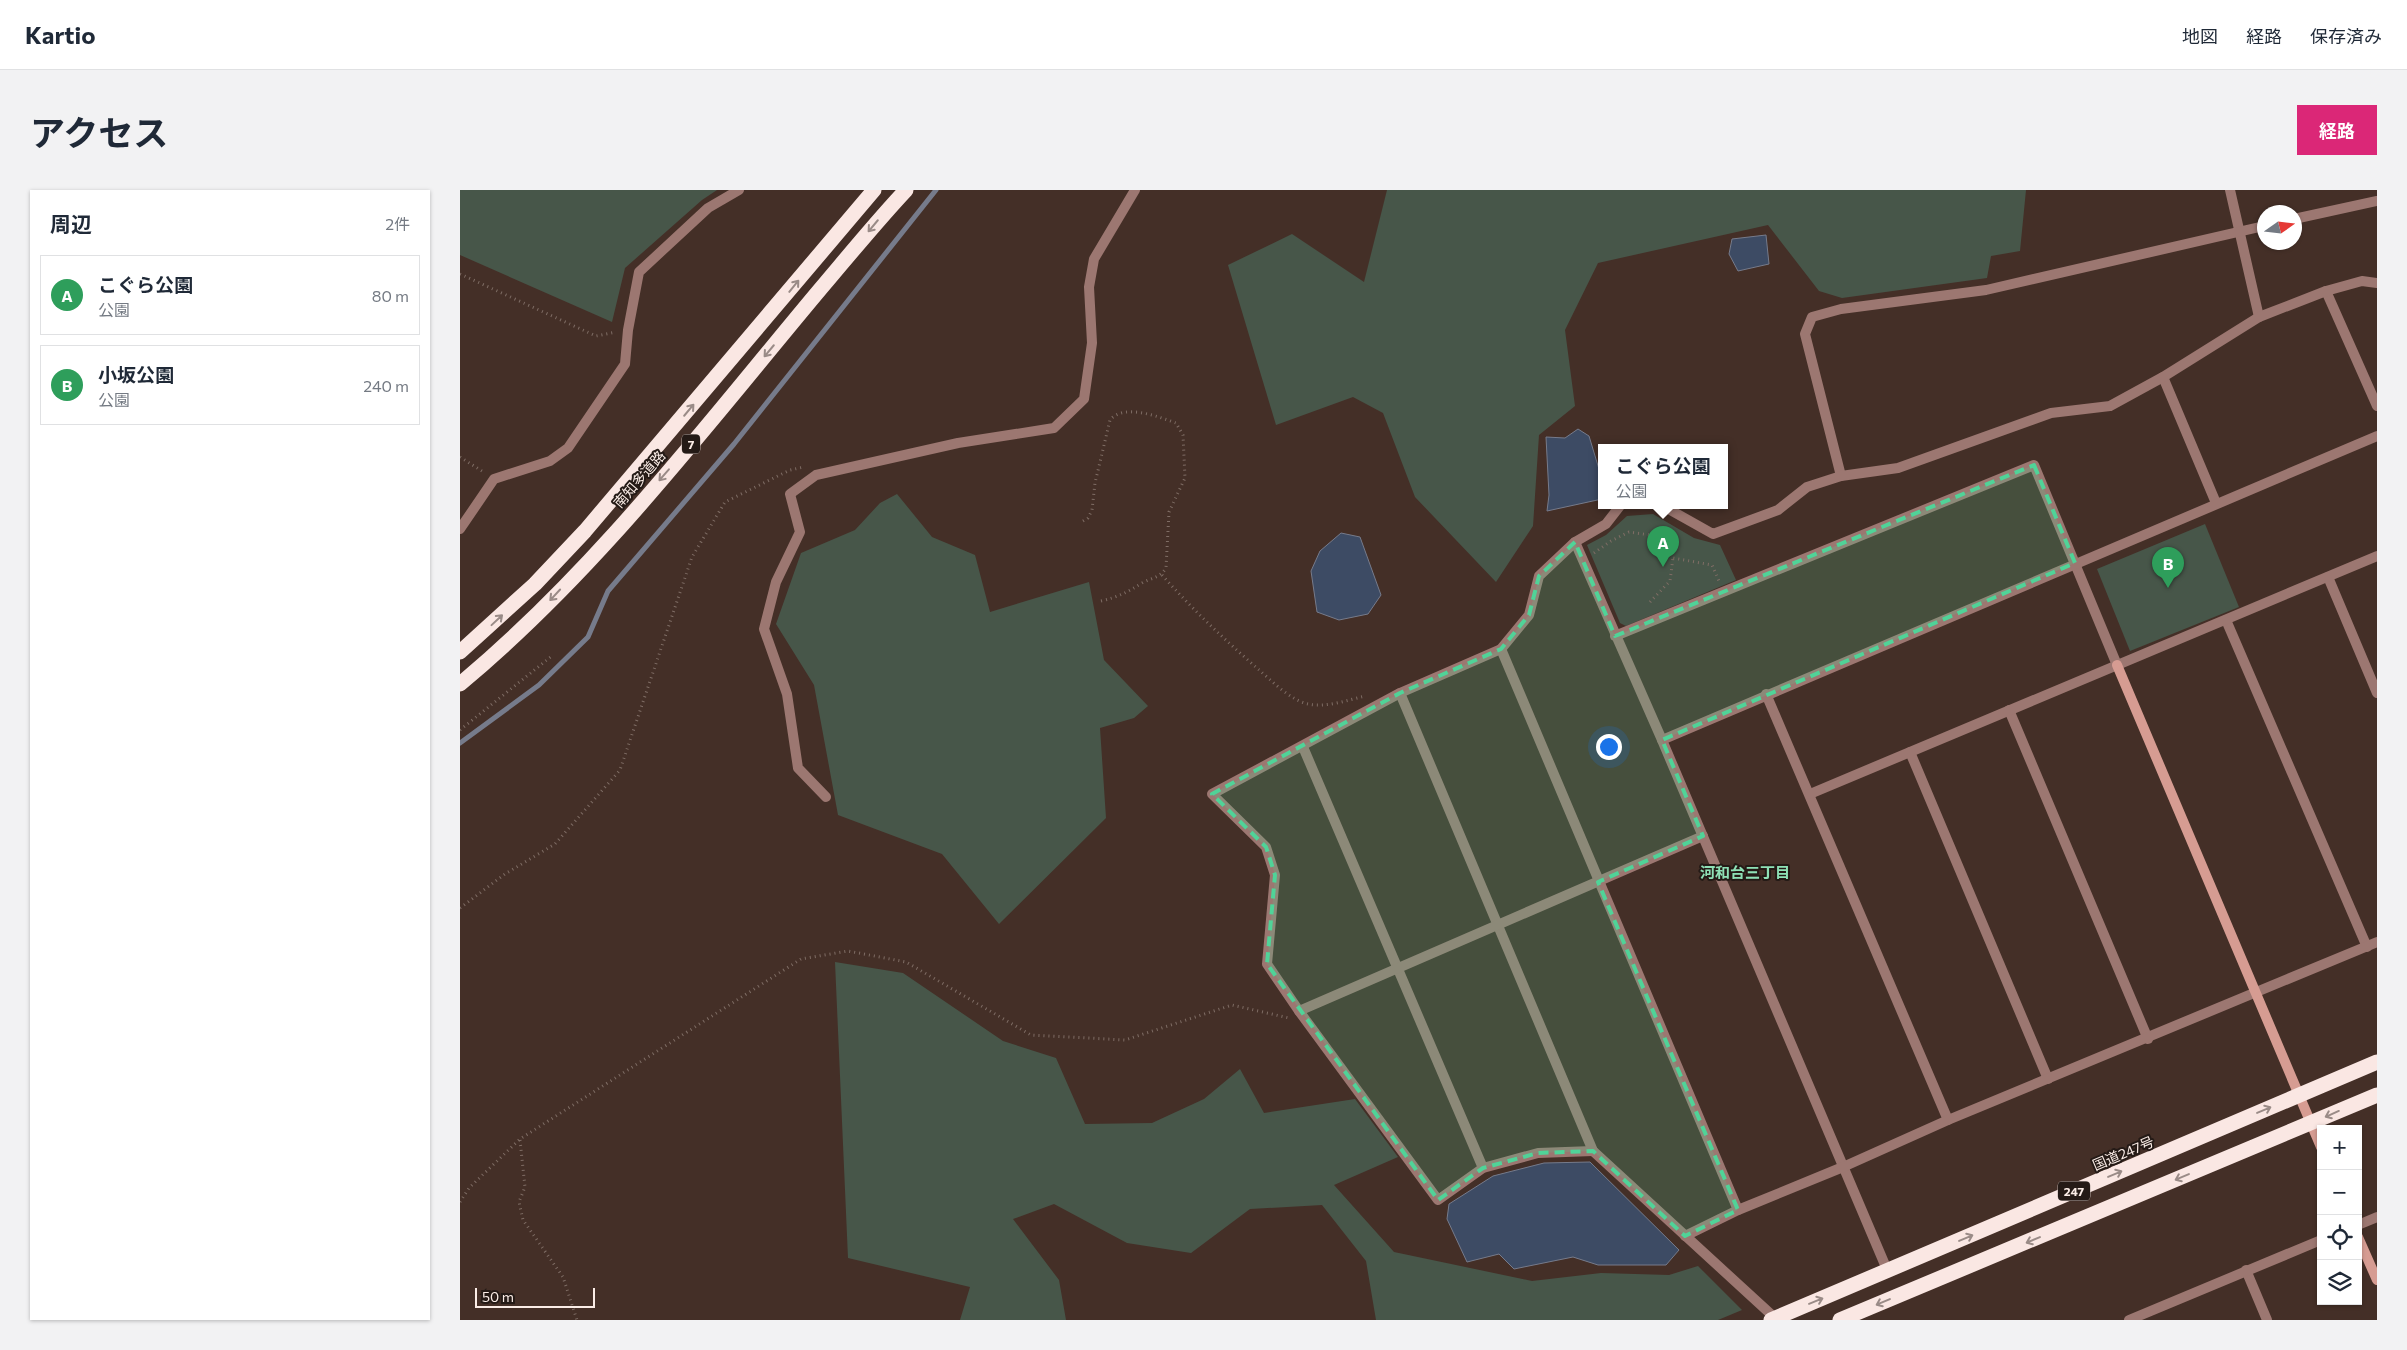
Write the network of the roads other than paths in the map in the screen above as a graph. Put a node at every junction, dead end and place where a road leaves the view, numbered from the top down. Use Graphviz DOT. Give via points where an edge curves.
graph roads {
  1 [pos="739,190"];
  2 [pos="874,190"];
  3 [pos="906,190"];
  4 [pos="1135,190"];
  5 [pos="2230,190"];
  6 [pos="2377,201"];
  7 [pos="2302,217"];
  8 [pos="2257,227"];
  9 [pos="2240,231"];
  10 [pos="2377,283"];
  11 [pos="2326,292"];
  12 [pos="2259,317"];
  13 [pos="2163,377"];
  14 [pos="2377,406"];
  15 [pos="2377,436"];
  16 [pos="1841,476"];
  17 [pos="2216,503"];
  18 [pos="1618,509"];
  19 [pos="1668,509"];
  20 [pos="460,529"];
  21 [pos="1575,542"];
  22 [pos="2377,556"];
  23 [pos="2075,563"];
  24 [pos="2328,577"];
  25 [pos="2226,620"];
  26 [pos="1615,636"];
  27 [pos="1501,649"];
  28 [pos="460,652"];
  29 [pos="2117,665"];
  30 [pos="460,684"];
  31 [pos="2377,693"];
  32 [pos="1400,694"];
  33 [pos="1766,694"];
  34 [pos="2010,710"];
  35 [pos="1662,740"];
  36 [pos="1303,747"];
  37 [pos="1910,752"];
  38 [pos="1810,794"];
  39 [pos="826,796"];
  40 [pos="1703,836"];
  41 [pos="1598,882"];
  42 [pos="1498,925"];
  43 [pos="2377,942"];
  44 [pos="2367,946"];
  45 [pos="1398,969"];
  46 [pos="2257,994"];
  47 [pos="1299,1011"];
  48 [pos="2148,1038"];
  49 [pos="2377,1062"];
  50 [pos="2048,1079"];
  51 [pos="2299,1095"];
  52 [pos="2377,1095"];
  53 [pos="1948,1120"];
  54 [pos="2311,1124"];
  55 [pos="2317,1138"];
  56 [pos="1594,1151"];
  57 [pos="1843,1167"];
  58 [pos="1484,1168"];
  59 [pos="1738,1210"];
  60 [pos="2377,1217"];
  61 [pos="2362,1223"];
  62 [pos="1685,1236"];
  63 [pos="2317,1242"];
  64 [pos="2362,1246"];
  65 [pos="2246,1270"];
  66 [pos="1888,1272"];
  67 [pos="2377,1280"];
  68 [pos="2148,1316"];
  69 [pos="1773,1319"];
  70 [pos="1840,1320"];
  71 [pos="2128,1320"];
  72 [pos="2267,1320"];
  1 -- 20 [label="street" via="708,208 639,272 625,364 568,448 550,462 494,479"];
  28 -- 2 [label="highway, 南知多道路 / 7, one-way" via="534,584 585,531"];
  3 -- 30 [label="highway, 南知多道路 / 7, one-way" via="608,539 538,612"];
  4 -- 39 [label="street" via="1094,259 1089,287 1092,343 1084,399 1054,428 958,443 816,475 790,494 800,532 776,582 764,630 786,694 798,768"];
  5 -- 9 [label="street"];
  6 -- 7 [label="street"];
  8 -- 9 [label="street"];
  9 -- 12 [label="street"];
  9 -- 16 [label="street" via="1986,290 1841,309 1812,318 1805,334"];
  10 -- 11 [label="street" via="2362,281"];
  11 -- 12 [label="street"];
  11 -- 14 [label="street"];
  12 -- 13 [label="street"];
  13 -- 16 [label="street" via="2110,406 2051,413 1898,468"];
  13 -- 17 [label="street"];
  15 -- 17 [label="street"];
  16 -- 19 [label="street" via="1806,488 1778,510 1712,534"];
  17 -- 23 [label="street"];
  18 -- 21 [label="street" via="1606,524"];
  21 -- 26 [label="street"];
  21 -- 27 [label="street" via="1539,576 1529,615"];
  22 -- 24 [label="street"];
  23 -- 26 [label="street" via="2034,465"];
  23 -- 29 [label="street"];
  23 -- 33 [label="street"];
  24 -- 25 [label="street"];
  24 -- 31 [label="street"];
  25 -- 29 [label="street"];
  25 -- 44 [label="street"];
  26 -- 35 [label="street"];
  27 -- 32 [label="street"];
  27 -- 41 [label="street"];
  29 -- 34 [label="street"];
  29 -- 46 [label="street"];
  32 -- 36 [label="street"];
  32 -- 42 [label="street"];
  33 -- 35 [label="street"];
  33 -- 38 [label="street"];
  34 -- 37 [label="street"];
  34 -- 48 [label="street"];
  35 -- 40 [label="street"];
  36 -- 45 [label="street"];
  36 -- 47 [label="street" via="1212,794 1266,847 1275,875 1267,964"];
  37 -- 38 [label="street"];
  37 -- 50 [label="street"];
  38 -- 53 [label="street"];
  40 -- 41 [label="street"];
  40 -- 57 [label="street"];
  41 -- 42 [label="street"];
  41 -- 59 [label="street"];
  42 -- 45 [label="street"];
  42 -- 56 [label="street"];
  43 -- 44 [label="street"];
  44 -- 46 [label="street"];
  45 -- 47 [label="street"];
  45 -- 58 [label="street"];
  46 -- 48 [label="street"];
  46 -- 51 [label="street"];
  47 -- 58 [label="street" via="1438,1200"];
  48 -- 50 [label="street"];
  49 -- 51 [label="highway, 国道247号 / 247"];
  50 -- 53 [label="street"];
  51 -- 54 [label="street"];
  66 -- 51 [label="highway, 国道247号 / 247, one-way"];
  52 -- 54 [label="highway, 247, one-way"];
  53 -- 57 [label="street"];
  54 -- 55 [label="street"];
  54 -- 70 [label="highway, 247, one-way"];
  56 -- 58 [label="street" via="1538,1153"];
  56 -- 62 [label="street"];
  57 -- 59 [label="street"];
  57 -- 66 [label="street"];
  59 -- 62 [label="street"];
  60 -- 61 [label="street"];
  62 -- 69 [label="street"];
  63 -- 65 [label="street"];
  64 -- 67 [label="street"];
  65 -- 68 [label="street"];
  65 -- 72 [label="street"];
  69 -- 66 [label="highway, 国道247号 / 247, one-way"];
  68 -- 71 [label="street"];
}
